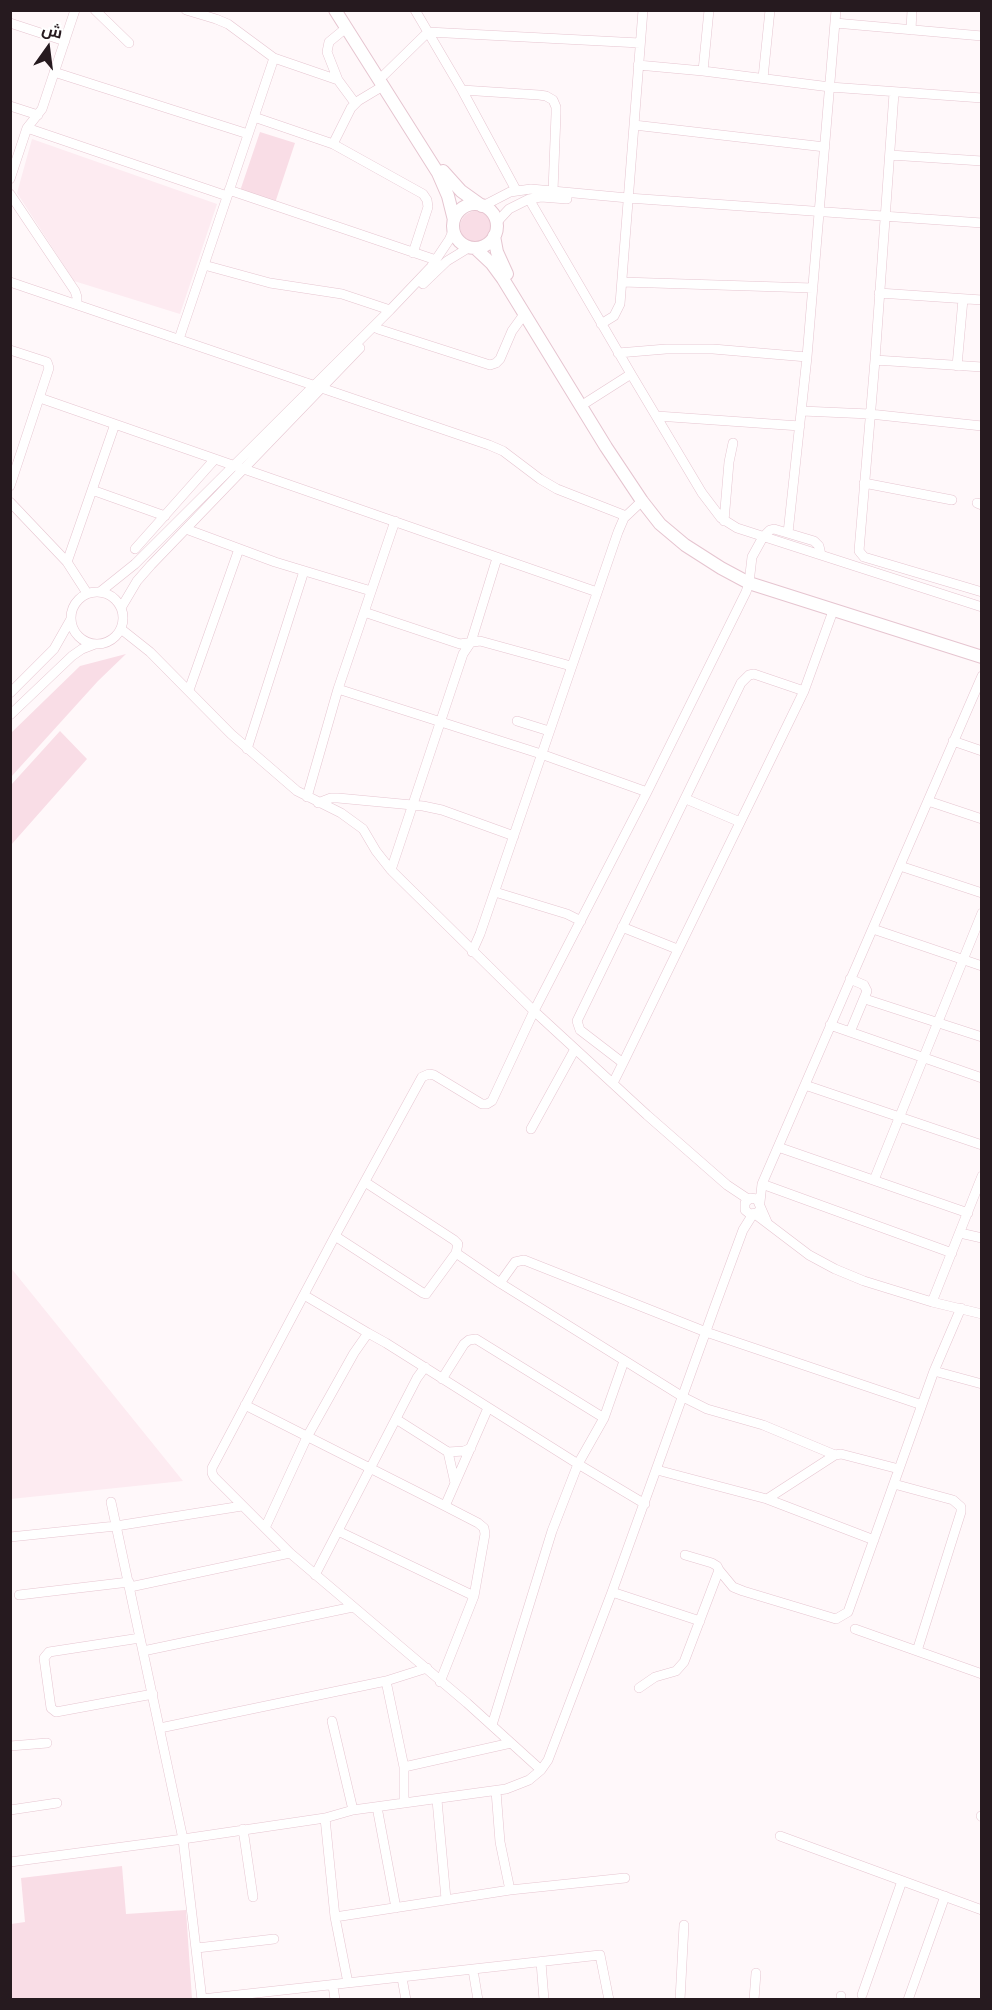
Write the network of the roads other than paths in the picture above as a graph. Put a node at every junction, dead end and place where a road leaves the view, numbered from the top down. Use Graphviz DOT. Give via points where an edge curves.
graph roads {
  1 [pos="75,10"];
  2 [pos="95,10"];
  3 [pos="186,10"];
  4 [pos="335,10"];
  5 [pos="344,10"];
  6 [pos="415,10"];
  7 [pos="643,10"];
  8 [pos="709,10"];
  9 [pos="770,10"];
  10 [pos="836,10"];
  11 [pos="912,10"];
  12 [pos="10,22"];
  13 [pos="835,23"];
  14 [pos="346,28"];
  15 [pos="911,30"];
  16 [pos="428,32"];
  17 [pos="981,36"];
  18 [pos="65,41"];
  19 [pos="129,43"];
  20 [pos="640,43"];
  21 [pos="274,58"];
  22 [pos="638,66"];
  23 [pos="703,70"];
  24 [pos="54,72"];
  25 [pos="764,78"];
  26 [pos="338,80"];
  27 [pos="384,80"];
  28 [pos="830,87"];
  29 [pos="462,90"];
  30 [pos="894,93"];
  31 [pos="981,98"];
  32 [pos="355,103"];
  33 [pos="10,106"];
  34 [pos="38,115"];
  35 [pos="254,117"];
  36 [pos="634,125"];
  37 [pos="27,128"];
  38 [pos="248,134"];
  39 [pos="333,144"];
  40 [pos="825,147"];
  41 [pos="890,155"];
  42 [pos="981,161"];
  43 [pos="10,179"];
  44 [pos="516,190"];
  45 [pos="553,191"];
  46 [pos="228,193"];
  47 [pos="10,194"];
  48 [pos="529,199"];
  49 [pos="628,200"];
  50 [pos="483,206"];
  51 [pos="820,214"];
  52 [pos="884,218"];
  53 [pos="496,222"];
  54 [pos="454,224"];
  55 [pos="981,225"];
  56 [pos="494,236"];
  57 [pos="473,247"];
  58 [pos="413,253"];
  59 [pos="436,260"];
  60 [pos="204,265"];
  61 [pos="10,282"];
  62 [pos="622,282"];
  63 [pos="813,288"];
  64 [pos="879,293"];
  65 [pos="963,299"];
  66 [pos="981,300"];
  67 [pos="77,304"];
  68 [pos="390,310"];
  69 [pos="525,313"];
  70 [pos="602,324"];
  71 [pos="378,329"];
  72 [pos="179,339"];
  73 [pos="10,350"];
  74 [pos="618,352"];
  75 [pos="807,357"];
  76 [pos="875,360"];
  77 [pos="957,366"];
  78 [pos="981,367"];
  79 [pos="631,375"];
  80 [pos="319,386"];
  81 [pos="40,398"];
  82 [pos="587,402"];
  83 [pos="802,411"];
  84 [pos="870,414"];
  85 [pos="657,416"];
  86 [pos="115,424"];
  87 [pos="800,426"];
  88 [pos="981,426"];
  89 [pos="733,443"];
  90 [pos="215,459"];
  91 [pos="239,468"];
  92 [pos="864,483"];
  93 [pos="10,486"];
  94 [pos="92,490"];
  95 [pos="952,500"];
  96 [pos="642,501"];
  97 [pos="10,502"];
  98 [pos="165,516"];
  99 [pos="626,516"];
  100 [pos="395,521"];
  101 [pos="724,521"];
  102 [pos="186,529"];
  103 [pos="669,531"];
  104 [pos="788,533"];
  105 [pos="764,537"];
  106 [pos="135,549"];
  107 [pos="239,549"];
  108 [pos="821,555"];
  109 [pos="497,558"];
  110 [pos="67,562"];
  111 [pos="304,570"];
  112 [pos="749,583"];
  113 [pos="371,591"];
  114 [pos="100,592"];
  115 [pos="597,592"];
  116 [pos="981,592"];
  117 [pos="87,593"];
  118 [pos="981,607"];
  119 [pos="121,608"];
  120 [pos="833,611"];
  121 [pos="364,612"];
  122 [pos="71,618"];
  123 [pos="120,629"];
  124 [pos="471,642"];
  125 [pos="95,644"];
  126 [pos="981,657"];
  127 [pos="571,666"];
  128 [pos="981,676"];
  129 [pos="338,689"];
  130 [pos="189,690"];
  131 [pos="804,691"];
  132 [pos="10,693"];
  133 [pos="10,715"];
  134 [pos="517,721"];
  135 [pos="440,722"];
  136 [pos="549,731"];
  137 [pos="953,741"];
  138 [pos="247,749"];
  139 [pos="981,751"];
  140 [pos="541,754"];
  141 [pos="647,792"];
  142 [pos="307,797"];
  143 [pos="686,799"];
  144 [pos="928,801"];
  145 [pos="318,803"];
  146 [pos="413,805"];
  147 [pos="981,819"];
  148 [pos="740,822"];
  149 [pos="514,836"];
  150 [pos="900,866"];
  151 [pos="391,870"];
  152 [pos="495,892"];
  153 [pos="981,893"];
  154 [pos="981,912"];
  155 [pos="581,921"];
  156 [pos="622,927"];
  157 [pos="873,929"];
  158 [pos="678,949"];
  159 [pos="472,952"];
  160 [pos="963,959"];
  161 [pos="981,966"];
  162 [pos="850,980"];
  163 [pos="865,999"];
  164 [pos="534,1011"];
  165 [pos="938,1023"];
  166 [pos="830,1025"];
  167 [pos="850,1032"];
  168 [pos="981,1037"];
  169 [pos="575,1049"];
  170 [pos="923,1058"];
  171 [pos="622,1063"];
  172 [pos="981,1078"];
  173 [pos="613,1083"];
  174 [pos="805,1085"];
  175 [pos="899,1117"];
  176 [pos="531,1130"];
  177 [pos="981,1145"];
  178 [pos="778,1147"];
  179 [pos="981,1176"];
  180 [pos="874,1180"];
  181 [pos="365,1182"];
  182 [pos="762,1184"];
  183 [pos="752,1206"];
  184 [pos="968,1212"];
  185 [pos="960,1233"];
  186 [pos="335,1236"];
  187 [pos="981,1238"];
  188 [pos="456,1253"];
  189 [pos="952,1253"];
  190 [pos="500,1283"];
  191 [pos="304,1295"];
  192 [pos="932,1302"];
  193 [pos="961,1308"];
  194 [pos="981,1314"];
  195 [pos="706,1332"];
  196 [pos="368,1333"];
  197 [pos="624,1361"];
  198 [pos="424,1367"];
  199 [pos="934,1371"];
  200 [pos="442,1379"];
  201 [pos="981,1384"];
  202 [pos="682,1396"];
  203 [pos="245,1405"];
  204 [pos="922,1406"];
  205 [pos="488,1408"];
  206 [pos="604,1418"];
  207 [pos="396,1419"];
  208 [pos="307,1437"];
  209 [pos="471,1448"];
  210 [pos="448,1452"];
  211 [pos="835,1455"];
  212 [pos="578,1464"];
  213 [pos="371,1468"];
  214 [pos="899,1469"];
  215 [pos="657,1470"];
  216 [pos="455,1483"];
  217 [pos="894,1484"];
  218 [pos="767,1499"];
  219 [pos="111,1502"];
  220 [pos="645,1504"];
  221 [pos="242,1506"];
  222 [pos="445,1506"];
  223 [pos="116,1526"];
  224 [pos="265,1528"];
  225 [pos="338,1531"];
  226 [pos="10,1537"];
  227 [pos="874,1540"];
  228 [pos="290,1552"];
  229 [pos="685,1555"];
  230 [pos="719,1570"];
  231 [pos="315,1575"];
  232 [pos="129,1584"];
  233 [pos="612,1592"];
  234 [pos="19,1595"];
  235 [pos="474,1596"];
  236 [pos="353,1607"];
  237 [pos="700,1621"];
  238 [pos="855,1629"];
  239 [pos="140,1638"];
  240 [pos="143,1650"];
  241 [pos="917,1651"];
  242 [pos="427,1668"];
  243 [pos="981,1674"];
  244 [pos="386,1681"];
  245 [pos="440,1682"];
  246 [pos="639,1688"];
  247 [pos="153,1694"];
  248 [pos="332,1721"];
  249 [pos="492,1725"];
  250 [pos="160,1728"];
  251 [pos="47,1743"];
  252 [pos="511,1743"];
  253 [pos="10,1746"];
  254 [pos="404,1767"];
  255 [pos="541,1770"];
  256 [pos="496,1791"];
  257 [pos="437,1800"];
  258 [pos="57,1803"];
  259 [pos="404,1803"];
  260 [pos="377,1807"];
  261 [pos="10,1810"];
  262 [pos="353,1810"];
  263 [pos="325,1818"];
  264 [pos="243,1829"];
  265 [pos="780,1836"];
  266 [pos="183,1839"];
  267 [pos="10,1862"];
  268 [pos="625,1878"];
  269 [pos="902,1881"];
  270 [pos="510,1890"];
  271 [pos="945,1896"];
  272 [pos="253,1897"];
  273 [pos="446,1899"];
  274 [pos="396,1908"];
  275 [pos="981,1910"];
  276 [pos="335,1917"];
  277 [pos="684,1925"];
  278 [pos="274,1939"];
  279 [pos="197,1948"];
  280 [pos="541,1962"];
  281 [pos="474,1970"];
  282 [pos="756,1973"];
  283 [pos="402,1978"];
  284 [pos="348,1983"];
  285 [pos="333,1985"];
  286 [pos="862,1995"];
  287 [pos="265,1996"];
  288 [pos="202,1999"];
  289 [pos="335,2000"];
  290 [pos="406,2000"];
  291 [pos="478,2000"];
  292 [pos="544,2000"];
  293 [pos="609,2000"];
  294 [pos="680,2000"];
  295 [pos="754,2000"];
  296 [pos="908,2000"];
  1 -- 18 [label="street"];
  2 -- 19 [label="street"];
  3 -- 21 [label="street" via="228,24"];
  4 -- 14 [label="main road"];
  5 -- 27 [label="main road"];
  6 -- 16 [label="street"];
  7 -- 20 [label="street"];
  8 -- 23 [label="street"];
  9 -- 25 [label="street"];
  10 -- 13 [label="street"];
  11 -- 15 [label="street"];
  12 -- 18 [label="street"];
  13 -- 15 [label="street"];
  13 -- 28 [label="street"];
  14 -- 26 [label="street" via="327,47"];
  14 -- 27 [label="main road"];
  15 -- 17 [label="street"];
  16 -- 20 [label="street"];
  16 -- 27 [label="street"];
  16 -- 29 [label="street"];
  18 -- 24 [label="street"];
  20 -- 22 [label="street"];
  21 -- 26 [label="street"];
  21 -- 35 [label="street"];
  22 -- 23 [label="street"];
  22 -- 36 [label="street"];
  23 -- 25 [label="street"];
  24 -- 34 [label="street"];
  24 -- 38 [label="street"];
  25 -- 28 [label="street"];
  26 -- 32 [label="street"];
  27 -- 32 [label="street"];
  27 -- 50 [label="main road" via="449,178 460,191"];
  27 -- 54 [label="main road" via="442,181"];
  28 -- 30 [label="street"];
  28 -- 40 [label="street"];
  29 -- 44 [label="street"];
  29 -- 45 [label="street" via="539,95 553,100"];
  30 -- 31 [label="street"];
  30 -- 41 [label="street"];
  32 -- 39 [label="street"];
  33 -- 34 [label="street"];
  34 -- 37 [label="street"];
  35 -- 38 [label="street"];
  35 -- 39 [label="street"];
  36 -- 40 [label="street"];
  36 -- 49 [label="street"];
  37 -- 43 [label="street"];
  37 -- 46 [label="street"];
  38 -- 46 [label="street"];
  39 -- 58 [label="street" via="423,194 428,207"];
  40 -- 51 [label="street"];
  41 -- 42 [label="street"];
  41 -- 52 [label="street"];
  44 -- 45 [label="street"];
  44 -- 50 [label="street"];
  45 -- 49 [label="street"];
  46 -- 58 [label="street"];
  46 -- 60 [label="street"];
  47 -- 67 [label="street" via="75,291"];
  48 -- 49 [label="street"];
  48 -- 53 [label="street"];
  48 -- 70 [label="street"];
  49 -- 51 [label="street"];
  49 -- 62 [label="street"];
  50 -- 53 [label="main road"];
  50 -- 54 [label="main road" via="465,207"];
  51 -- 52 [label="street"];
  51 -- 63 [label="street"];
  52 -- 55 [label="street"];
  52 -- 64 [label="street"];
  53 -- 56 [label="main road"];
  54 -- 57 [label="main road" via="458,238"];
  54 -- 59 [label="street"];
  56 -- 57 [label="main road" via="488,243"];
  56 -- 82 [label="main road" via="504,268"];
  57 -- 69 [label="main road" via="497,270"];
  57 -- 71 [label="street" via="440,267"];
  58 -- 59 [label="street"];
  59 -- 68 [label="street"];
  60 -- 68 [label="street" via="270,283 342,294"];
  60 -- 72 [label="street"];
  61 -- 67 [label="street"];
  62 -- 63 [label="street"];
  62 -- 70 [label="street" via="619,309"];
  63 -- 75 [label="street"];
  64 -- 65 [label="street"];
  64 -- 76 [label="street"];
  65 -- 66 [label="street"];
  65 -- 77 [label="street"];
  67 -- 72 [label="street"];
  68 -- 80 [label="street"];
  69 -- 71 [label="street" via="500,359 490,364"];
  69 -- 96 [label="main road"];
  70 -- 74 [label="street"];
  71 -- 80 [label="street"];
  72 -- 80 [label="street"];
  73 -- 81 [label="street" via="49,365"];
  74 -- 75 [label="street" via="713,350"];
  74 -- 79 [label="street"];
  75 -- 83 [label="street"];
  76 -- 77 [label="street"];
  76 -- 84 [label="street"];
  77 -- 78 [label="street"];
  79 -- 82 [label="street"];
  79 -- 85 [label="street"];
  80 -- 91 [label="street"];
  80 -- 99 [label="street" via="489,445 557,489"];
  81 -- 86 [label="street"];
  81 -- 93 [label="street"];
  82 -- 103 [label="main road"];
  83 -- 84 [label="street"];
  83 -- 87 [label="street"];
  84 -- 88 [label="street"];
  84 -- 92 [label="street"];
  85 -- 87 [label="street"];
  85 -- 101 [label="street" via="706,499"];
  86 -- 90 [label="street"];
  86 -- 94 [label="street"];
  87 -- 104 [label="street"];
  89 -- 101 [label="street"];
  90 -- 91 [label="street"];
  90 -- 98 [label="street"];
  91 -- 100 [label="street"];
  91 -- 102 [label="street"];
  91 -- 114 [label="street"];
  92 -- 95 [label="street"];
  92 -- 116 [label="street" via="858,548 862,555"];
  94 -- 98 [label="street"];
  94 -- 110 [label="street"];
  96 -- 99 [label="street"];
  96 -- 103 [label="main road"];
  97 -- 110 [label="street"];
  98 -- 106 [label="street"];
  99 -- 115 [label="street"];
  100 -- 109 [label="street"];
  100 -- 113 [label="street"];
  101 -- 105 [label="street"];
  102 -- 107 [label="street"];
  102 -- 119 [label="street" via="142,574"];
  103 -- 112 [label="main road" via="694,552"];
  104 -- 105 [label="street" via="772,530"];
  104 -- 108 [label="street" via="816,542"];
  105 -- 108 [label="street"];
  105 -- 112 [label="street" via="752,557"];
  107 -- 111 [label="street"];
  107 -- 130 [label="street"];
  108 -- 118 [label="street"];
  109 -- 115 [label="street"];
  109 -- 124 [label="street"];
  110 -- 117 [label="street"];
  111 -- 113 [label="street"];
  111 -- 138 [label="street"];
  112 -- 120 [label="main road"];
  112 -- 141 [label="street"];
  113 -- 121 [label="street"];
  114 -- 117 [label="street"];
  114 -- 119 [label="street" via="111,596"];
  115 -- 127 [label="street"];
  117 -- 122 [label="street" via="77,601"];
  119 -- 123 [label="street"];
  120 -- 126 [label="main road"];
  120 -- 131 [label="street"];
  121 -- 124 [label="street" via="460,644"];
  121 -- 129 [label="street"];
  122 -- 125 [label="street" via="76,633"];
  122 -- 132 [label="street" via="49,655"];
  123 -- 125 [label="street" via="110,640"];
  123 -- 130 [label="street"];
  124 -- 127 [label="street" via="480,641"];
  124 -- 135 [label="street" via="463,654"];
  125 -- 133 [label="street" via="67,660"];
  127 -- 136 [label="street"];
  128 -- 137 [label="street"];
  129 -- 135 [label="street"];
  129 -- 142 [label="street"];
  130 -- 138 [label="street"];
  131 -- 143 [label="street" via="760,675 744,679"];
  131 -- 148 [label="street"];
  134 -- 136 [label="street"];
  135 -- 140 [label="street"];
  135 -- 146 [label="street"];
  136 -- 140 [label="street"];
  137 -- 139 [label="street"];
  137 -- 144 [label="street"];
  138 -- 142 [label="street"];
  140 -- 141 [label="street"];
  140 -- 149 [label="street"];
  141 -- 155 [label="street"];
  142 -- 145 [label="street"];
  143 -- 148 [label="street"];
  143 -- 156 [label="street"];
  144 -- 147 [label="street"];
  144 -- 150 [label="street"];
  145 -- 146 [label="street" via="331,798"];
  145 -- 151 [label="street" via="363,829"];
  146 -- 149 [label="street" via="442,810"];
  146 -- 151 [label="street"];
  148 -- 158 [label="street"];
  149 -- 152 [label="street"];
  150 -- 153 [label="street"];
  150 -- 157 [label="street"];
  151 -- 159 [label="street"];
  152 -- 155 [label="street"];
  152 -- 159 [label="street"];
  154 -- 160 [label="street"];
  155 -- 164 [label="street"];
  156 -- 158 [label="street"];
  156 -- 171 [label="street" via="577,1024 579,1030"];
  157 -- 160 [label="street"];
  157 -- 162 [label="street"];
  158 -- 171 [label="street"];
  159 -- 164 [label="street"];
  160 -- 161 [label="street"];
  160 -- 165 [label="street"];
  162 -- 163 [label="street" via="866,986"];
  162 -- 166 [label="street"];
  163 -- 165 [label="street"];
  163 -- 167 [label="street"];
  164 -- 169 [label="street"];
  164 -- 181 [label="street" via="489,1104 482,1104 434,1075 422,1077"];
  165 -- 168 [label="street"];
  165 -- 170 [label="street"];
  166 -- 167 [label="street"];
  166 -- 174 [label="street"];
  167 -- 170 [label="street"];
  169 -- 173 [label="street"];
  169 -- 176 [label="street"];
  170 -- 172 [label="street"];
  170 -- 175 [label="street"];
  171 -- 173 [label="street"];
  173 -- 183 [label="street"];
  174 -- 175 [label="street"];
  174 -- 178 [label="street"];
  175 -- 177 [label="street"];
  175 -- 180 [label="street"];
  178 -- 180 [label="street"];
  178 -- 182 [label="street"];
  179 -- 184 [label="street"];
  180 -- 184 [label="street"];
  181 -- 186 [label="street"];
  181 -- 188 [label="street" via="454,1240 458,1244"];
  182 -- 183 [label="street"];
  182 -- 189 [label="street"];
  183 -- 192 [label="street" via="768,1224 835,1269"];
  183 -- 195 [label="street"];
  184 -- 185 [label="street"];
  185 -- 187 [label="street"];
  185 -- 189 [label="street"];
  186 -- 188 [label="street" via="426,1294"];
  186 -- 191 [label="street"];
  188 -- 190 [label="street"];
  189 -- 192 [label="street"];
  190 -- 195 [label="street" via="515,1262 524,1260"];
  190 -- 197 [label="street"];
  191 -- 196 [label="street"];
  191 -- 203 [label="street"];
  192 -- 193 [label="street"];
  193 -- 194 [label="street"];
  193 -- 199 [label="street"];
  195 -- 202 [label="street"];
  195 -- 204 [label="street"];
  196 -- 198 [label="street"];
  196 -- 208 [label="street"];
  197 -- 202 [label="street"];
  197 -- 206 [label="street"];
  198 -- 200 [label="street"];
  198 -- 207 [label="street"];
  199 -- 201 [label="street"];
  199 -- 204 [label="street"];
  200 -- 205 [label="street"];
  200 -- 206 [label="street" via="465,1344 476,1339"];
  202 -- 211 [label="street" via="707,1409 763,1425"];
  202 -- 215 [label="street"];
  203 -- 208 [label="street"];
  203 -- 221 [label="street" via="213,1463 212,1473"];
  204 -- 214 [label="street"];
  205 -- 209 [label="street"];
  205 -- 212 [label="street"];
  206 -- 212 [label="street"];
  207 -- 210 [label="street"];
  207 -- 213 [label="street"];
  208 -- 213 [label="street"];
  208 -- 224 [label="street"];
  209 -- 210 [label="street"];
  209 -- 216 [label="street"];
  210 -- 216 [label="street"];
  211 -- 214 [label="street" via="847,1454"];
  211 -- 218 [label="street"];
  212 -- 220 [label="street"];
  212 -- 249 [label="street" via="552,1531"];
  213 -- 222 [label="street"];
  213 -- 225 [label="street"];
  214 -- 217 [label="street"];
  215 -- 218 [label="street"];
  215 -- 220 [label="street"];
  216 -- 222 [label="street"];
  217 -- 227 [label="street"];
  217 -- 241 [label="street" via="953,1500 961,1507"];
  218 -- 227 [label="street"];
  219 -- 223 [label="street"];
  220 -- 233 [label="street"];
  221 -- 223 [label="street"];
  221 -- 224 [label="street"];
  222 -- 235 [label="street" via="484,1528"];
  223 -- 226 [label="street"];
  223 -- 232 [label="street"];
  224 -- 228 [label="street"];
  225 -- 231 [label="street"];
  225 -- 235 [label="street"];
  227 -- 230 [label="street" via="848,1612 836,1619 733,1587"];
  228 -- 231 [label="street"];
  228 -- 232 [label="street"];
  229 -- 230 [label="street" via="712,1563"];
  230 -- 237 [label="street"];
  231 -- 236 [label="street"];
  232 -- 234 [label="street"];
  232 -- 239 [label="street"];
  233 -- 237 [label="street"];
  233 -- 255 [label="street"];
  235 -- 245 [label="street"];
  236 -- 240 [label="street"];
  236 -- 242 [label="street"];
  237 -- 246 [label="street" via="681,1667"];
  238 -- 241 [label="street"];
  239 -- 240 [label="street"];
  239 -- 247 [label="street" via="49,1652 44,1658 51,1708 56,1712"];
  240 -- 247 [label="street"];
  241 -- 243 [label="street"];
  242 -- 244 [label="street"];
  242 -- 245 [label="street"];
  244 -- 250 [label="street"];
  244 -- 254 [label="street"];
  245 -- 249 [label="street"];
  247 -- 250 [label="street"];
  248 -- 262 [label="street"];
  249 -- 252 [label="street"];
  250 -- 266 [label="street"];
  251 -- 253 [label="street"];
  252 -- 254 [label="street"];
  252 -- 255 [label="street"];
  254 -- 259 [label="street"];
  255 -- 256 [label="street" via="530,1780"];
  256 -- 257 [label="street"];
  256 -- 270 [label="street" via="500,1842"];
  257 -- 259 [label="street"];
  257 -- 273 [label="street"];
  258 -- 261 [label="street"];
  259 -- 260 [label="street"];
  260 -- 262 [label="street"];
  260 -- 274 [label="street"];
  262 -- 263 [label="street"];
  263 -- 264 [label="street"];
  263 -- 276 [label="street"];
  264 -- 266 [label="street"];
  264 -- 272 [label="street"];
  265 -- 269 [label="street"];
  266 -- 267 [label="street"];
  266 -- 279 [label="street"];
  268 -- 270 [label="street"];
  269 -- 271 [label="street"];
  269 -- 286 [label="street"];
  270 -- 273 [label="street"];
  271 -- 275 [label="street"];
  271 -- 296 [label="street"];
  273 -- 274 [label="street"];
  274 -- 276 [label="street"];
  276 -- 284 [label="street"];
  277 -- 294 [label="street"];
  278 -- 279 [label="street"];
  279 -- 288 [label="street"];
  280 -- 281 [label="street"];
  280 -- 292 [label="street"];
  280 -- 293 [label="street" via="600,1955"];
  281 -- 283 [label="street"];
  281 -- 291 [label="street"];
  282 -- 295 [label="street"];
  283 -- 284 [label="street"];
  283 -- 290 [label="street"];
  284 -- 285 [label="street"];
  285 -- 287 [label="street"];
  285 -- 289 [label="street"];
  287 -- 288 [label="street"];
}
